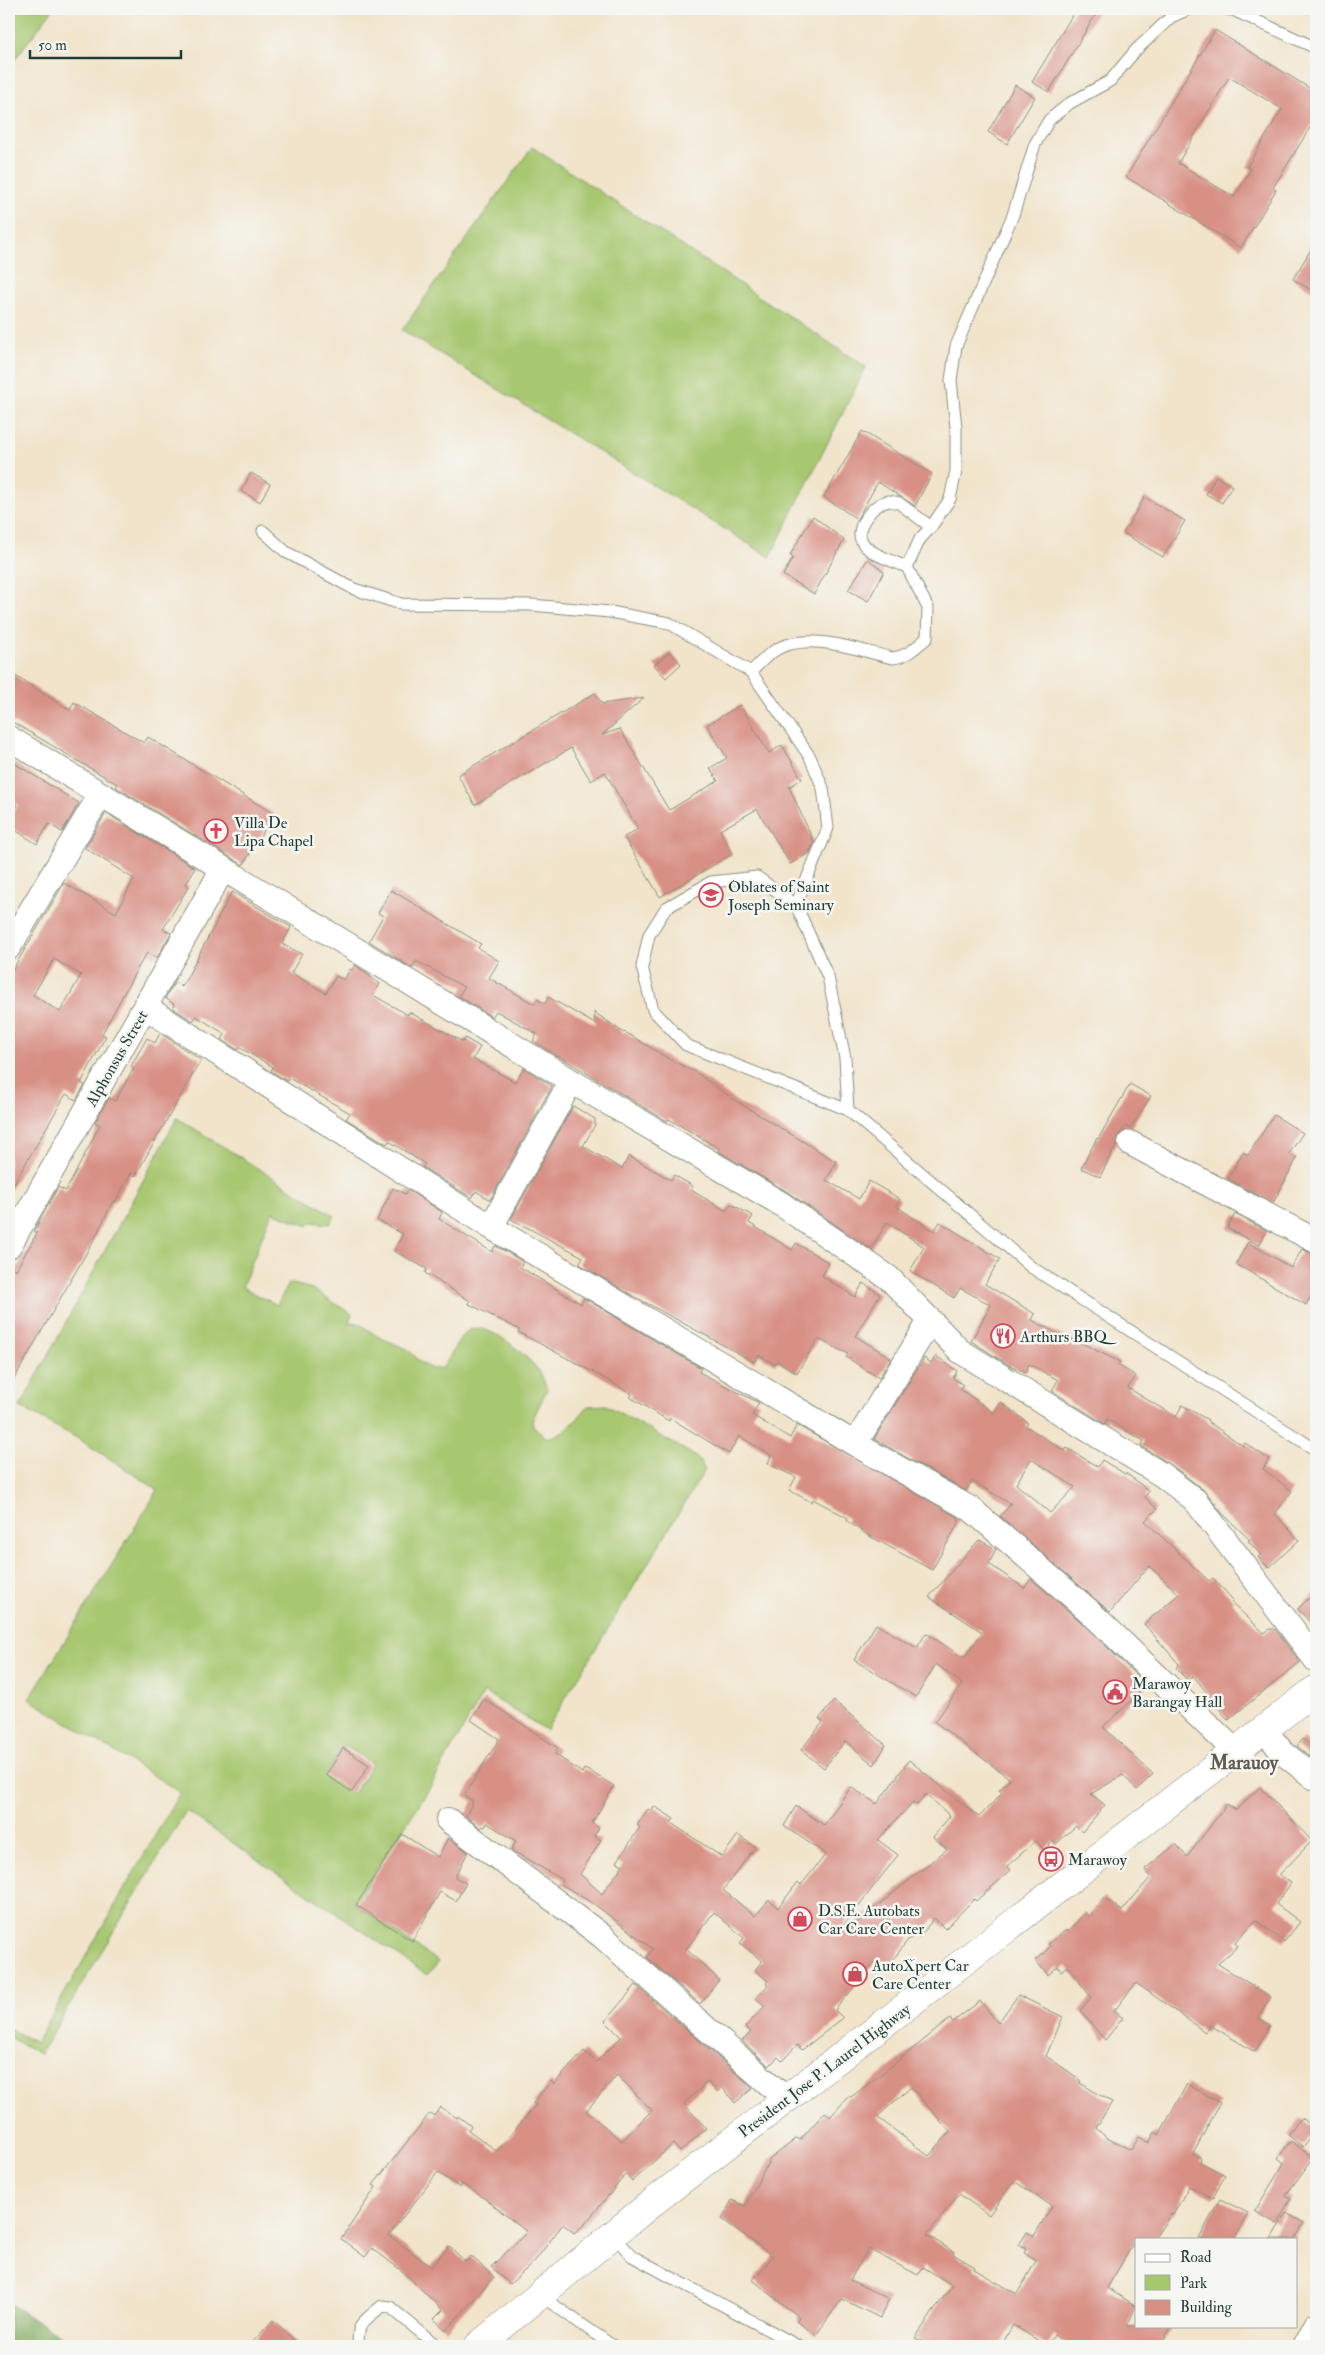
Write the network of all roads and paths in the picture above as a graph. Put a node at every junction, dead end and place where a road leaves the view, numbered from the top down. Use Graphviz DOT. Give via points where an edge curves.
graph roads {
  1 [pos="1188,9"];
  2 [pos="1225,9"];
  3 [pos="1316,48"];
  4 [pos="931,527"];
  5 [pos="263,531"];
  6 [pos="907,567"];
  7 [pos="751,672"];
  8 [pos="9,738"];
  9 [pos="101,794"];
  10 [pos="223,869"];
  11 [pos="796,905"];
  12 [pos="9,948"];
  13 [pos="145,1006"];
  14 [pos="570,1081"];
  15 [pos="848,1110"];
  16 [pos="1130,1143"];
  17 [pos="491,1227"];
  18 [pos="1316,1241"];
  19 [pos="9,1246"];
  20 [pos="930,1321"];
  21 [pos="855,1444"];
  22 [pos="1316,1450"];
  23 [pos="1316,1660"];
  24 [pos="1316,1689"];
  25 [pos="1265,1730"];
  26 [pos="1236,1752"];
  27 [pos="1316,1779"];
  28 [pos="448,1820"];
  29 [pos="786,2099"];
  30 [pos="613,2235"];
  31 [pos="539,2295"];
  32 [pos="1316,2325"];
  33 [pos="359,2346"];
  34 [pos="437,2346"];
  35 [pos="478,2346"];
  36 [pos="613,2346"];
  37 [pos="798,2346"];
  38 [pos="1305,2346"];
  1 -- 4 [label="lane" via="1171,17 1136,50 1110,81 1070,103 1049,120 1035,144 1013,215 956,346 951,380 956,471 950,499"];
  2 -- 3 [label="lane" via="1234,10"];
  4 -- 6 [label="lane" via="920,539"];
  4 -- 6 [label="lane" via="899,503 889,501 880,503 866,518 860,529 862,543 872,552"];
  5 -- 7 [label="lane" via="286,552 346,584 401,604 531,605 627,615 669,623"];
  6 -- 7 [label="lane" via="928,608 927,638 910,652 892,658 814,641 785,645 772,652"];
  7 -- 11 [label="lane" via="810,757 823,788 828,828"];
  8 -- 9 [label="street"];
  9 -- 10 [label="street"];
  9 -- 12 [label="street"];
  10 -- 13 [label="street, Alphonsus Street"];
  10 -- 14 [label="street"];
  11 -- 15 [label="lane" via="828,977 846,1058"];
  11 -- 15 [label="lane" via="757,877 711,882 666,908 648,935 642,967 653,1010 686,1045"];
  13 -- 17 [label="street"];
  13 -- 19 [label="street, Alphonsus Street"];
  14 -- 17 [label="street"];
  14 -- 20 [label="street" via="778,1202 889,1278"];
  15 -- 22 [label="lane" via="1031,1267"];
  16 -- 18 [label="street"];
  17 -- 21 [label="street"];
  20 -- 21 [label="street"];
  20 -- 23 [label="street" via="960,1351 1162,1475 1195,1500"];
  21 -- 26 [label="street" via="971,1509 1088,1610"];
  24 -- 25 [label="main road, President Jose P. Laurel Highway"];
  25 -- 26 [label="main road, President Jose P. Laurel Highway"];
  25 -- 27 [label="street" via="1282,1752"];
  26 -- 29 [label="main road, President Jose P. Laurel Highway"];
  28 -- 29 [label="street" via="602,1936"];
  29 -- 30 [label="main road, President Jose P. Laurel Highway"];
  30 -- 31 [label="main road, President Jose P. Laurel Highway"];
  30 -- 37 [label="lane" via="632,2256"];
  31 -- 35 [label="main road, President Jose P. Laurel Highway"];
  31 -- 36 [label="lane"];
  32 -- 38 [label="street"];
  33 -- 34 [label="lane" via="360,2324 382,2306 390,2307"];
}
